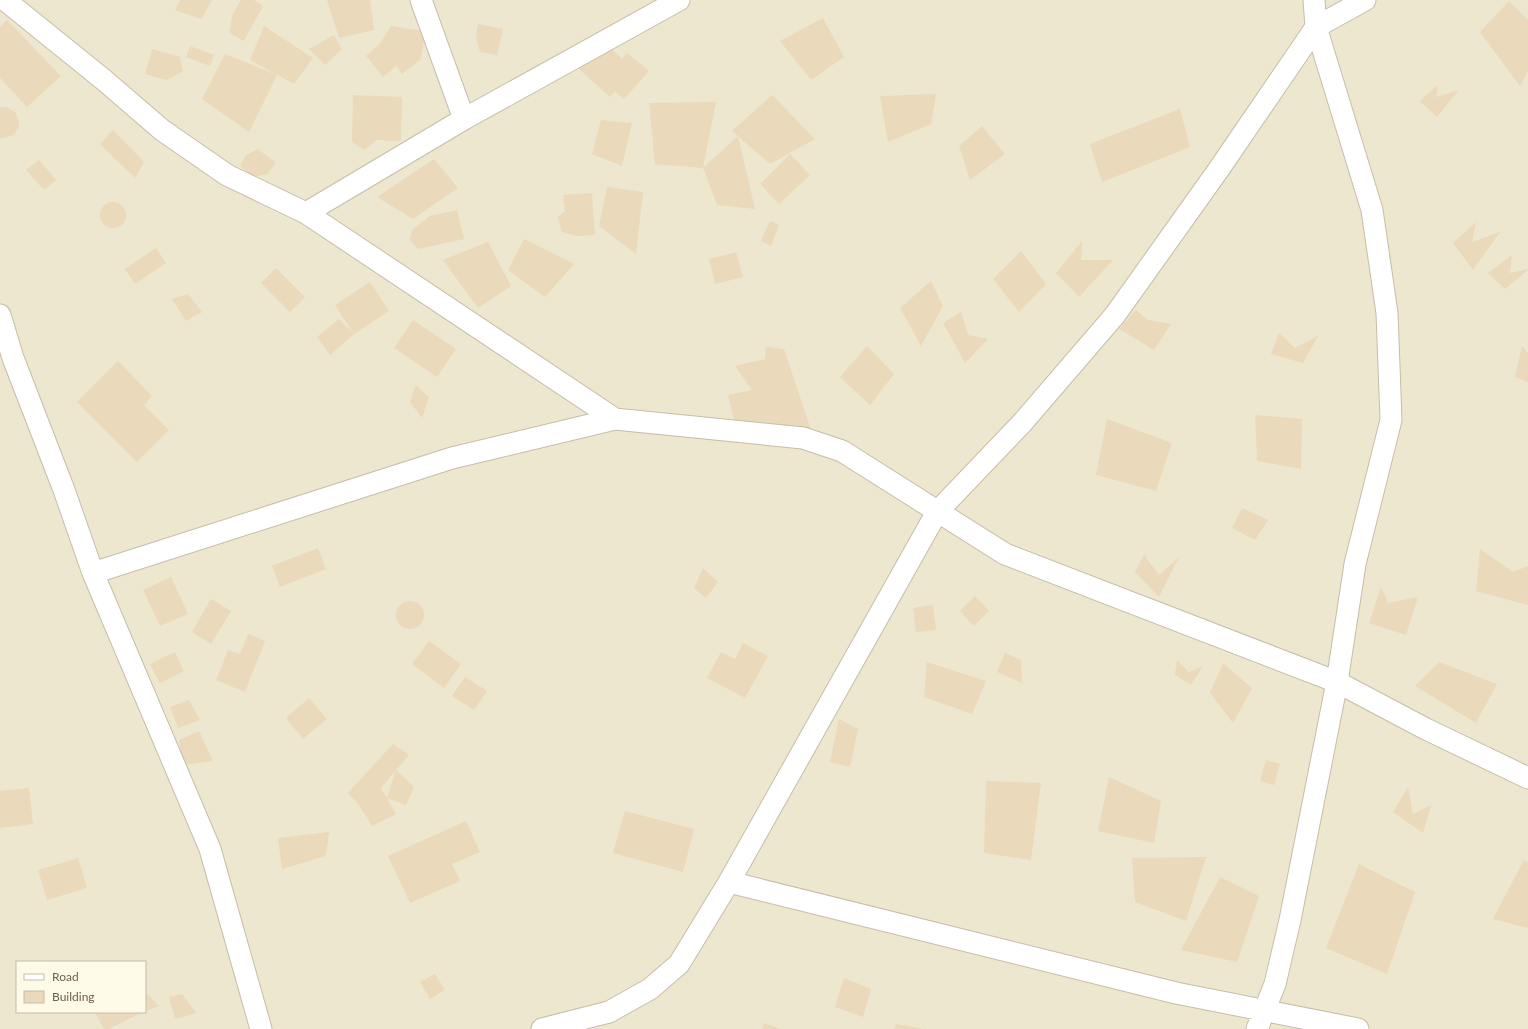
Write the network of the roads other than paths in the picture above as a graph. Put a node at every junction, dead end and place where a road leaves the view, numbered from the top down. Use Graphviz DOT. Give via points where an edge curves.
graph roads {
  1 [pos="5,0"];
  2 [pos="421,0"];
  3 [pos="679,0"];
  4 [pos="1314,0"];
  5 [pos="1365,0"];
  6 [pos="1316,27"];
  7 [pos="464,119"];
  8 [pos="306,213"];
  9 [pos="0,315"];
  10 [pos="615,419"];
  11 [pos="937,512"];
  12 [pos="93,573"];
  13 [pos="1337,682"];
  14 [pos="1528,778"];
  15 [pos="729,882"];
  16 [pos="1260,1020"];
  17 [pos="586,1023"];
  18 [pos="261,1029"];
  19 [pos="542,1029"];
  20 [pos="1358,1029"];
  1 -- 8 [label="street" via="162,130 227,175"];
  2 -- 7 [label="street"];
  3 -- 7 [label="street"];
  4 -- 6 [label="street"];
  5 -- 6 [label="street"];
  6 -- 11 [label="street" via="1115,315 1023,422"];
  6 -- 13 [label="street" via="1372,210 1387,313 1391,420 1355,564"];
  7 -- 8 [label="street"];
  8 -- 10 [label="street"];
  9 -- 12 [label="street" via="13,358"];
  10 -- 11 [label="street" via="803,438 842,451"];
  10 -- 12 [label="street" via="452,458"];
  11 -- 13 [label="street" via="1005,554"];
  11 -- 15 [label="street"];
  12 -- 18 [label="street" via="210,849"];
  13 -- 14 [label="street" via="1426,730"];
  13 -- 16 [label="street" via="1290,920 1275,984"];
  15 -- 16 [label="street" via="1176,993"];
  15 -- 17 [label="street" via="679,964 650,989"];
  16 -- 20 [label="street"];
  17 -- 19 [label="street"];
}
